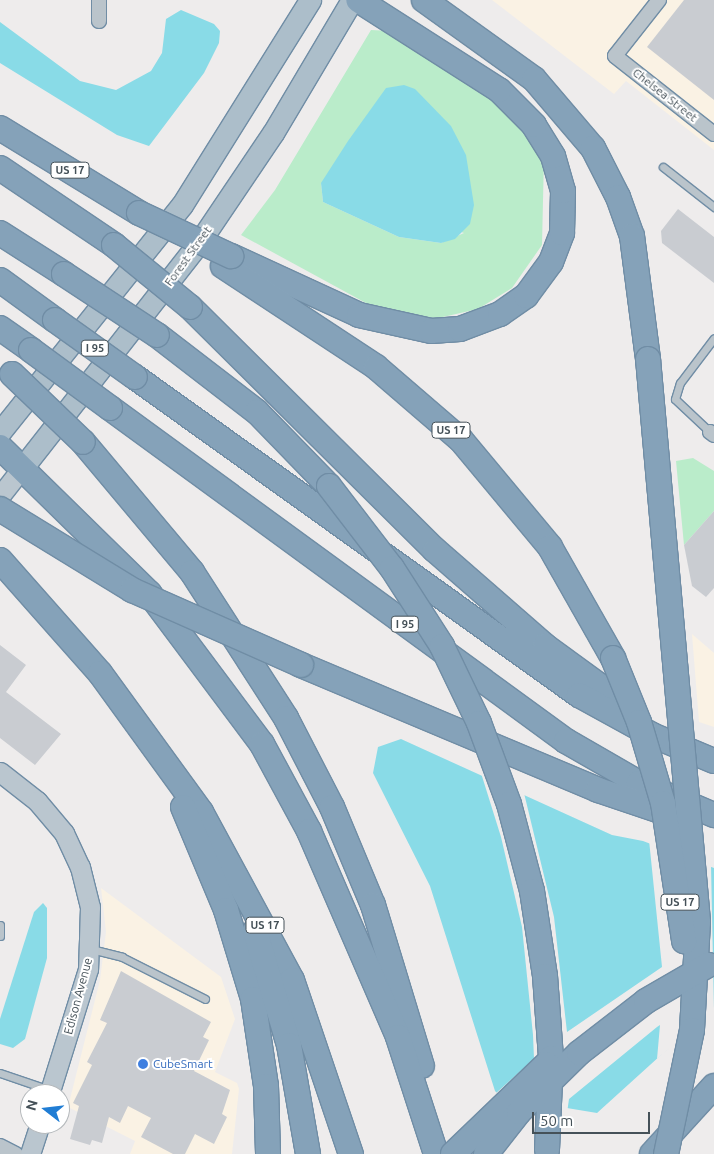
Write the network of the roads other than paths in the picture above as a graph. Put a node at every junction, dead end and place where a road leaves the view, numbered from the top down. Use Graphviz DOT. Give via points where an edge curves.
graph roads {
  1 [pos="99,0"];
  2 [pos="310,0"];
  3 [pos="352,0"];
  4 [pos="358,0"];
  5 [pos="424,0"];
  6 [pos="659,0"];
  7 [pos="99,22"];
  8 [pos="0,128"];
  9 [pos="714,134"];
  10 [pos="663,167"];
  11 [pos="0,168"];
  12 [pos="714,207"];
  13 [pos="0,233"];
  14 [pos="227,261"];
  15 [pos="0,280"];
  16 [pos="0,328"];
  17 [pos="714,338"];
  18 [pos="6,368"];
  19 [pos="0,432"];
  20 [pos="712,434"];
  21 [pos="0,447"];
  22 [pos="23,467"];
  23 [pos="0,496"];
  24 [pos="0,509"];
  25 [pos="0,560"];
  26 [pos="134,718"];
  27 [pos="714,756"];
  28 [pos="714,761"];
  29 [pos="0,772"];
  30 [pos="714,815"];
  31 [pos="714,826"];
  32 [pos="227,857"];
  33 [pos="0,926"];
  34 [pos="0,936"];
  35 [pos="91,949"];
  36 [pos="714,962"];
  37 [pos="205,999"];
  38 [pos="646,1001"];
  39 [pos="0,1073"];
  40 [pos="29,1084"];
  41 [pos="52,1084"];
  42 [pos="714,1086"];
  43 [pos="37,1134"];
  44 [pos="0,1146"];
  45 [pos="547,1152"];
  46 [pos="16,1154"];
  47 [pos="30,1154"];
  48 [pos="268,1154"];
  49 [pos="308,1154"];
  50 [pos="351,1154"];
  51 [pos="438,1154"];
  52 [pos="453,1154"];
  53 [pos="486,1154"];
  54 [pos="652,1154"];
  55 [pos="666,1154"];
  1 -- 7 [label="street"];
  2 -- 19 [label="main road" via="250,102 182,205"];
  3 -- 22 [label="main road, Forest Street" via="204,236"];
  4 -- 14 [label="highway" via="499,90 534,125 553,156 563,190 562,227 551,262 526,296 500,314 460,329 431,331 359,315"];
  5 -- 55 [label="highway, bridge" via="534,79 593,148 618,197 632,236 648,359 698,922 692,1030"];
  6 -- 9 [label="street, Chelsea Street" via="616,56"];
  8 -- 14 [label="highway, US 17, bridge" via="139,213"];
  10 -- 12 [label="lane"];
  11 -- 27 [label="highway, bridge" via="114,245 190,307 418,534 507,614 602,689"];
  13 -- 45 [label="highway, bridge" via="201,366 276,429 369,537 442,646 490,750 532,890 550,1034"];
  14 -- 55 [label="highway, US 17, bridge" via="376,367 461,440 550,547 613,658 656,777 682,915 684,1027"];
  15 -- 28 [label="highway, I 95, bridge" via="580,695 652,735"];
  16 -- 30 [label="highway, I 95, bridge" via="566,741 639,783"];
  17 -- 20 [label="lane" via="680,384 675,399"];
  18 -- 51 [label="highway, bridge" via="82,442 154,522 212,599 268,687 318,778 384,936 413,1030"];
  21 -- 22 [label="highway"];
  22 -- 23 [label="main road, Forest Street"];
  22 -- 51 [label="highway" via="162,608 262,744 309,831 394,1028"];
  24 -- 31 [label="highway, bridge" via="132,590 604,793"];
  25 -- 26 [label="highway, US 17" via="65,630"];
  26 -- 32 [label="highway, US 17" via="186,788"];
  26 -- 48 [label="highway" via="189,820 244,964 262,1052"];
  29 -- 35 [label="main road, Edison Avenue" via="50,815 80,867 90,907"];
  32 -- 49 [label="highway" via="282,1018"];
  32 -- 50 [label="highway, US 17" via="292,980"];
  33 -- 34 [label="lane"];
  35 -- 37 [label="lane" via="122,957"];
  35 -- 41 [label="main road, Edison Avenue"];
  36 -- 38 [label="highway, bridge"];
  38 -- 52 [label="highway, bridge" via="542,1067"];
  38 -- 53 [label="highway, bridge" via="558,1072"];
  39 -- 40 [label="lane"];
  42 -- 54 [label="highway"];
  43 -- 47 [label="main road"];
  44 -- 46 [label="street"];
}
